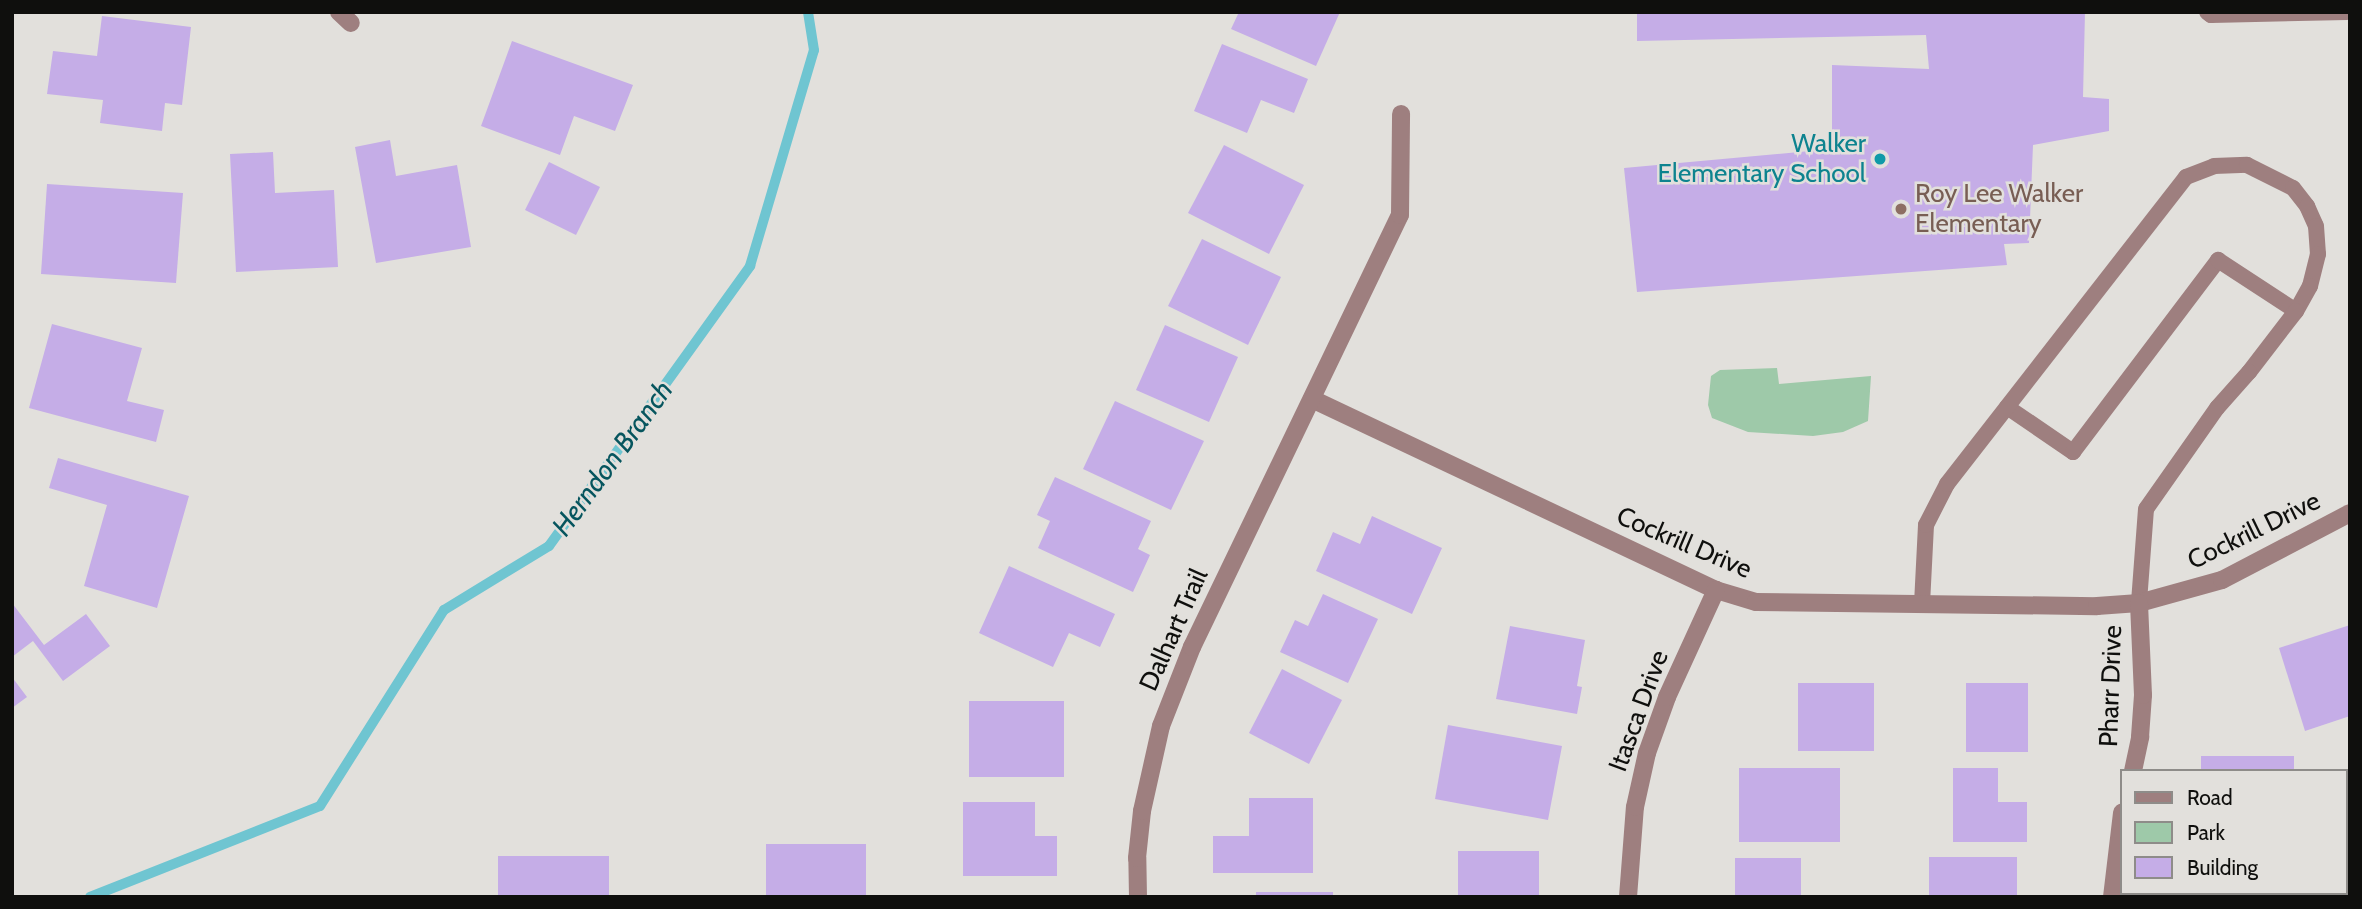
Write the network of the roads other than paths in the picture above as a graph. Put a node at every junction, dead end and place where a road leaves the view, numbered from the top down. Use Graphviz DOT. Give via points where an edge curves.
graph roads {
  1 [pos="2207,12"];
  2 [pos="2347,12"];
  3 [pos="2274,14"];
  4 [pos="1401,114"];
  5 [pos="2296,311"];
  6 [pos="1312,399"];
  7 [pos="2007,407"];
  8 [pos="2350,513"];
  9 [pos="1716,590"];
  10 [pos="2139,603"];
  11 [pos="1922,604"];
  12 [pos="2133,769"];
  13 [pos="2120,830"];
  14 [pos="1138,897"];
  15 [pos="1628,897"];
  16 [pos="2112,897"];
  1 -- 3 [label="lane"];
  2 -- 3 [label="lane"];
  4 -- 6 [label="street" via="1400,215"];
  5 -- 7 [label="lane" via="2218,260 2073,452"];
  5 -- 7 [label="lane" via="2310,286 2318,254 2316,226 2307,206 2293,188 2261,171 2247,165 2214,166 2186,177"];
  5 -- 10 [label="lane" via="2217,408 2146,509"];
  6 -- 9 [label="street, Cockrill Drive"];
  6 -- 14 [label="street, Dalhart Trail" via="1169,702 1146,783 1137,858"];
  7 -- 11 [label="lane" via="1947,484 1926,524"];
  8 -- 10 [label="street, Cockrill Drive" via="2221,580"];
  9 -- 11 [label="street, Cockrill Drive" via="1777,604"];
  9 -- 15 [label="street, Itasca Drive" via="1647,753 1635,807"];
  10 -- 11 [label="street, Cockrill Drive"];
  10 -- 12 [label="street, Pharr Drive" via="2143,695"];
  13 -- 16 [label="street"];
}
